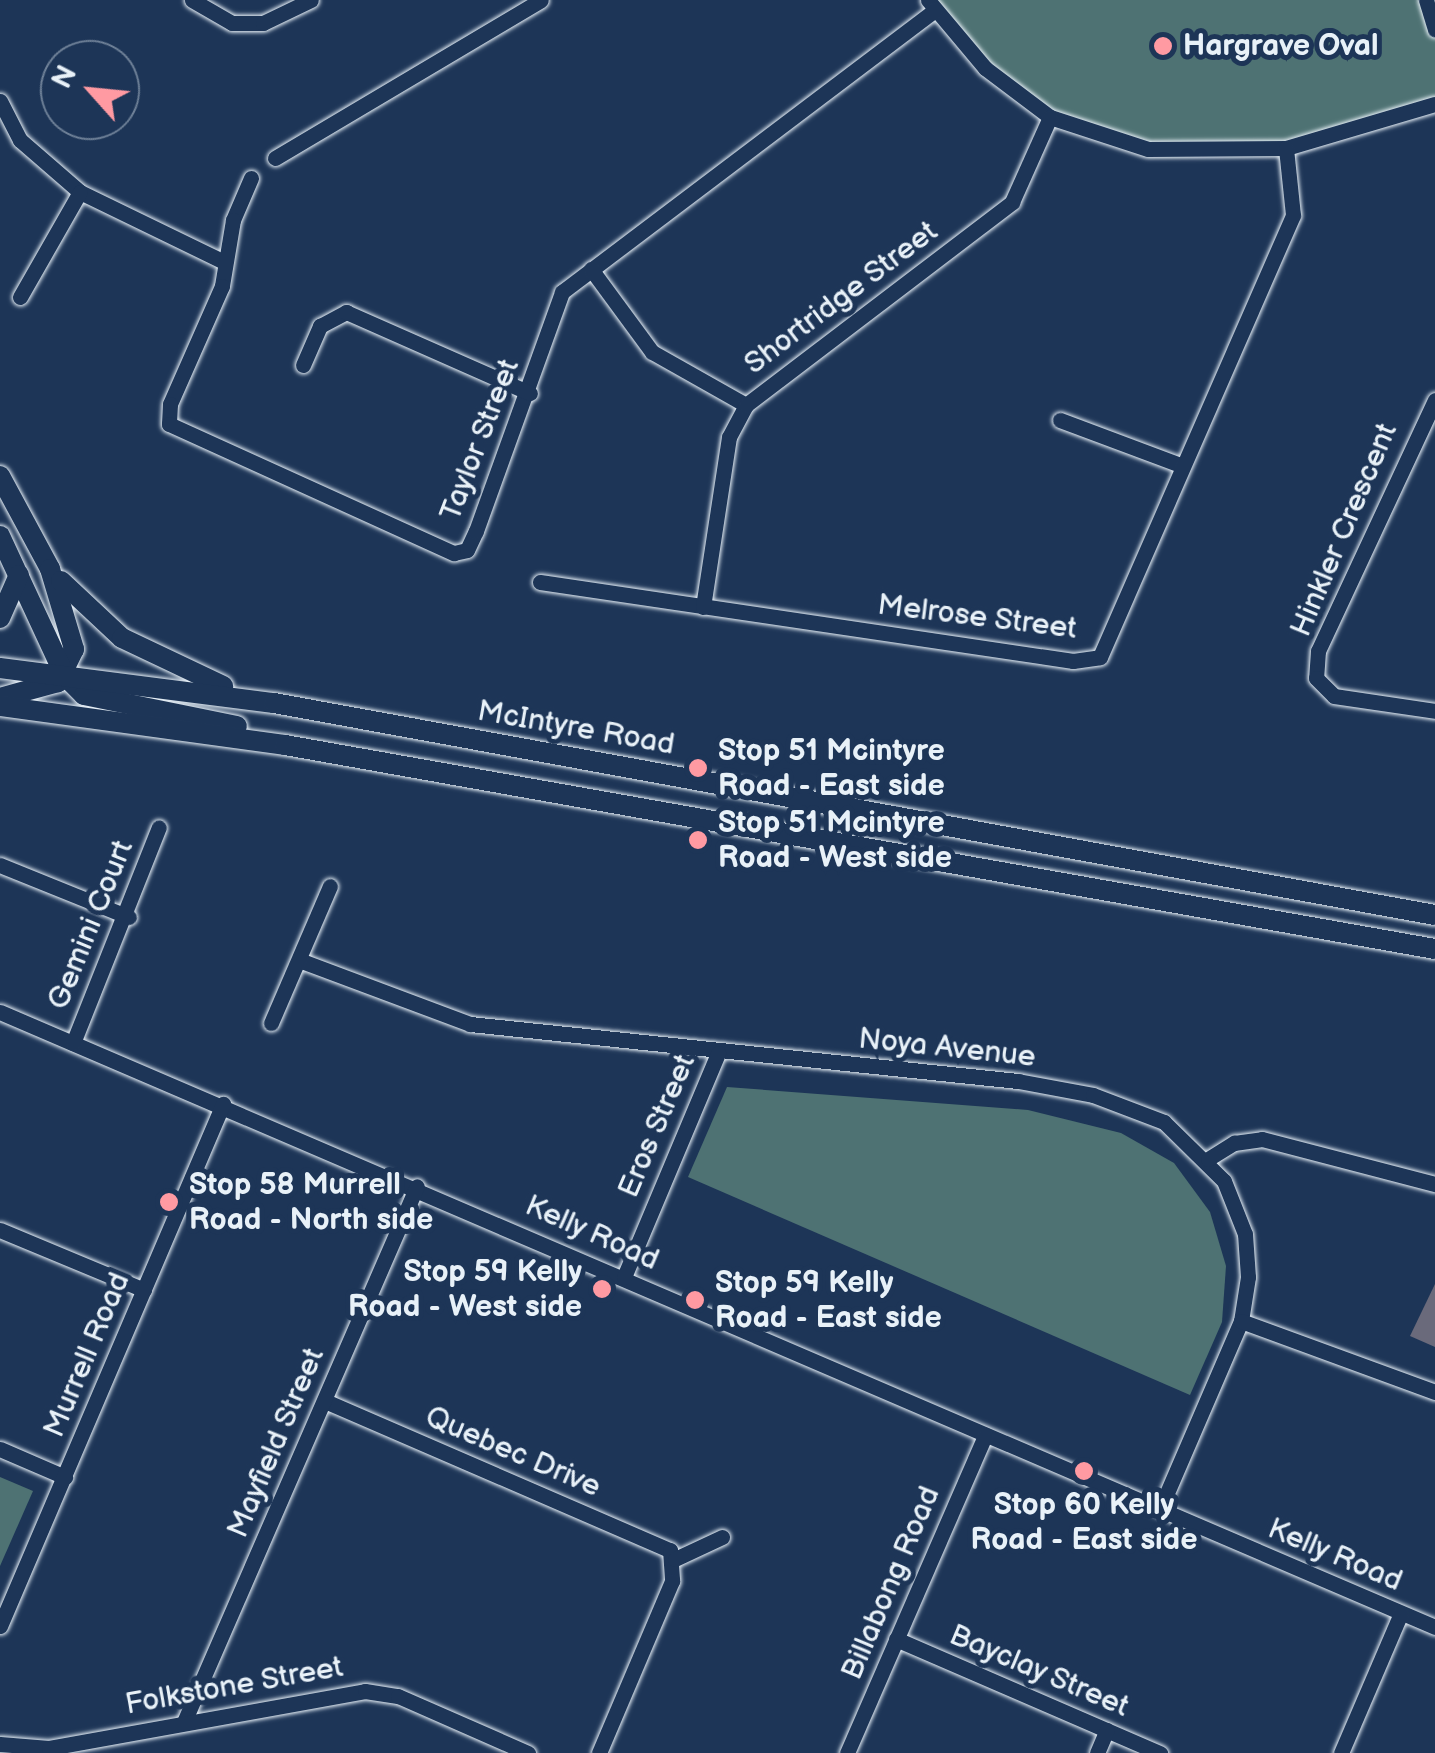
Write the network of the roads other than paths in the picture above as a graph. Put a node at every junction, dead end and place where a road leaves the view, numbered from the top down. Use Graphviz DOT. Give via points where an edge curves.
graph roads {
  1 [pos="192,0"];
  2 [pos="311,0"];
  3 [pos="541,0"];
  4 [pos="1426,0"];
  5 [pos="932,5"];
  6 [pos="1435,30"];
  7 [pos="0,101"];
  8 [pos="1435,104"];
  9 [pos="1050,116"];
  10 [pos="1286,148"];
  11 [pos="275,158"];
  12 [pos="251,178"];
  13 [pos="80,192"];
  14 [pos="222,261"];
  15 [pos="591,270"];
  16 [pos="20,297"];
  17 [pos="304,364"];
  18 [pos="530,393"];
  19 [pos="1435,400"];
  20 [pos="746,406"];
  21 [pos="1060,420"];
  22 [pos="1182,466"];
  23 [pos="0,476"];
  24 [pos="0,536"];
  25 [pos="50,569"];
  26 [pos="19,575"];
  27 [pos="540,582"];
  28 [pos="703,607"];
  29 [pos="0,618"];
  30 [pos="0,668"];
  31 [pos="65,676"];
  32 [pos="0,698"];
  33 [pos="274,703"];
  34 [pos="0,706"];
  35 [pos="1435,711"];
  36 [pos="285,745"];
  37 [pos="158,826"];
  38 [pos="0,866"];
  39 [pos="330,886"];
  40 [pos="1435,915"];
  41 [pos="129,917"];
  42 [pos="1435,949"];
  43 [pos="299,960"];
  44 [pos="0,1012"];
  45 [pos="271,1022"];
  46 [pos="73,1043"];
  47 [pos="718,1052"];
  48 [pos="223,1104"];
  49 [pos="1208,1158"];
  50 [pos="1435,1184"];
  51 [pos="416,1186"];
  52 [pos="0,1230"];
  53 [pos="624,1277"];
  54 [pos="144,1290"];
  55 [pos="1242,1320"];
  56 [pos="1435,1392"];
  57 [pos="324,1401"];
  58 [pos="985,1435"];
  59 [pos="0,1449"];
  60 [pos="65,1476"];
  61 [pos="1160,1509"];
  62 [pos="722,1538"];
  63 [pos="676,1559"];
  64 [pos="1401,1613"];
  65 [pos="0,1626"];
  66 [pos="1435,1627"];
  67 [pos="896,1639"];
  68 [pos="184,1722"];
  69 [pos="1107,1730"];
  70 [pos="0,1744"];
  71 [pos="528,1753"];
  72 [pos="599,1753"];
  73 [pos="847,1753"];
  74 [pos="1097,1753"];
  75 [pos="1160,1753"];
  76 [pos="1341,1753"];
  1 -- 2 [label="street" via="232,23 264,23"];
  3 -- 11 [label="street"];
  4 -- 6 [label="street"];
  5 -- 9 [label="street" via="985,68"];
  5 -- 15 [label="street, Taylor Street"];
  7 -- 13 [label="street" via="20,140"];
  8 -- 10 [label="street"];
  9 -- 10 [label="street" via="1148,149"];
  9 -- 20 [label="street, Shortridge Street" via="1012,202"];
  10 -- 22 [label="street, Melrose Street" via="1293,215"];
  12 -- 14 [label="street, Taylor Street"];
  13 -- 14 [label="street"];
  13 -- 16 [label="street"];
  14 -- 18 [label="street, Taylor Street" via="222,286 170,404 169,424 454,553 467,550"];
  15 -- 18 [label="street, Taylor Street" via="562,292"];
  15 -- 20 [label="street" via="652,352"];
  17 -- 18 [label="street" via="320,326 346,312"];
  19 -- 35 [label="street, Hinkler Crescent" via="1318,651 1316,678 1334,696"];
  20 -- 28 [label="street, Shortridge Street" via="730,436"];
  21 -- 22 [label="street"];
  22 -- 28 [label="street, Melrose Street" via="1100,657 1073,661"];
  23 -- 25 [label="main road"];
  24 -- 26 [label="main road"];
  25 -- 31 [label="main road" via="74,634"];
  25 -- 33 [label="main road" via="106,626 159,662"];
  26 -- 29 [label="main road"];
  26 -- 31 [label="main road"];
  27 -- 28 [label="street, Melrose Street"];
  30 -- 31 [label="main road, McIntyre Road"];
  31 -- 32 [label="main road"];
  31 -- 33 [label="main road, McIntyre Road"];
  31 -- 36 [label="main road" via="94,699 232,724"];
  33 -- 40 [label="main road, McIntyre Road"];
  34 -- 36 [label="main road"];
  36 -- 42 [label="main road"];
  37 -- 41 [label="street, Gemini Court"];
  38 -- 41 [label="street"];
  39 -- 43 [label="street"];
  41 -- 46 [label="street, Gemini Court"];
  43 -- 45 [label="street"];
  43 -- 47 [label="street, Noya Avenue" via="470,1024"];
  44 -- 46 [label="street, Kelly Road"];
  46 -- 48 [label="street, Kelly Road"];
  47 -- 49 [label="street, Noya Avenue" via="1062,1088 1148,1114"];
  47 -- 53 [label="street, Eros Street"];
  48 -- 51 [label="street, Kelly Road"];
  48 -- 54 [label="street, Murrell Road"];
  49 -- 50 [label="street" via="1234,1143 1262,1139"];
  49 -- 55 [label="street, Noya Avenue" via="1245,1234"];
  51 -- 53 [label="street, Kelly Road"];
  51 -- 57 [label="street, Mayfield Street"];
  52 -- 54 [label="street"];
  53 -- 58 [label="street, Kelly Road"];
  54 -- 60 [label="street, Murrell Road"];
  55 -- 56 [label="street"];
  55 -- 61 [label="street, Noya Avenue"];
  57 -- 63 [label="street, Quebec Drive" via="666,1547"];
  57 -- 68 [label="street, Mayfield Street"];
  58 -- 61 [label="street, Kelly Road"];
  58 -- 67 [label="street, Billabong Road"];
  59 -- 60 [label="street"];
  60 -- 65 [label="street, Murrell Road"];
  61 -- 64 [label="street, Kelly Road"];
  62 -- 63 [label="street"];
  63 -- 72 [label="street"];
  64 -- 66 [label="street, Kelly Road"];
  64 -- 76 [label="street"];
  67 -- 69 [label="street, Bayclay Street"];
  67 -- 73 [label="street, Billabong Road"];
  68 -- 70 [label="street, Folkstone Street" via="50,1748"];
  68 -- 71 [label="street, Folkstone Street" via="377,1691"];
  69 -- 74 [label="street"];
  69 -- 75 [label="street, Bayclay Street"];
}
